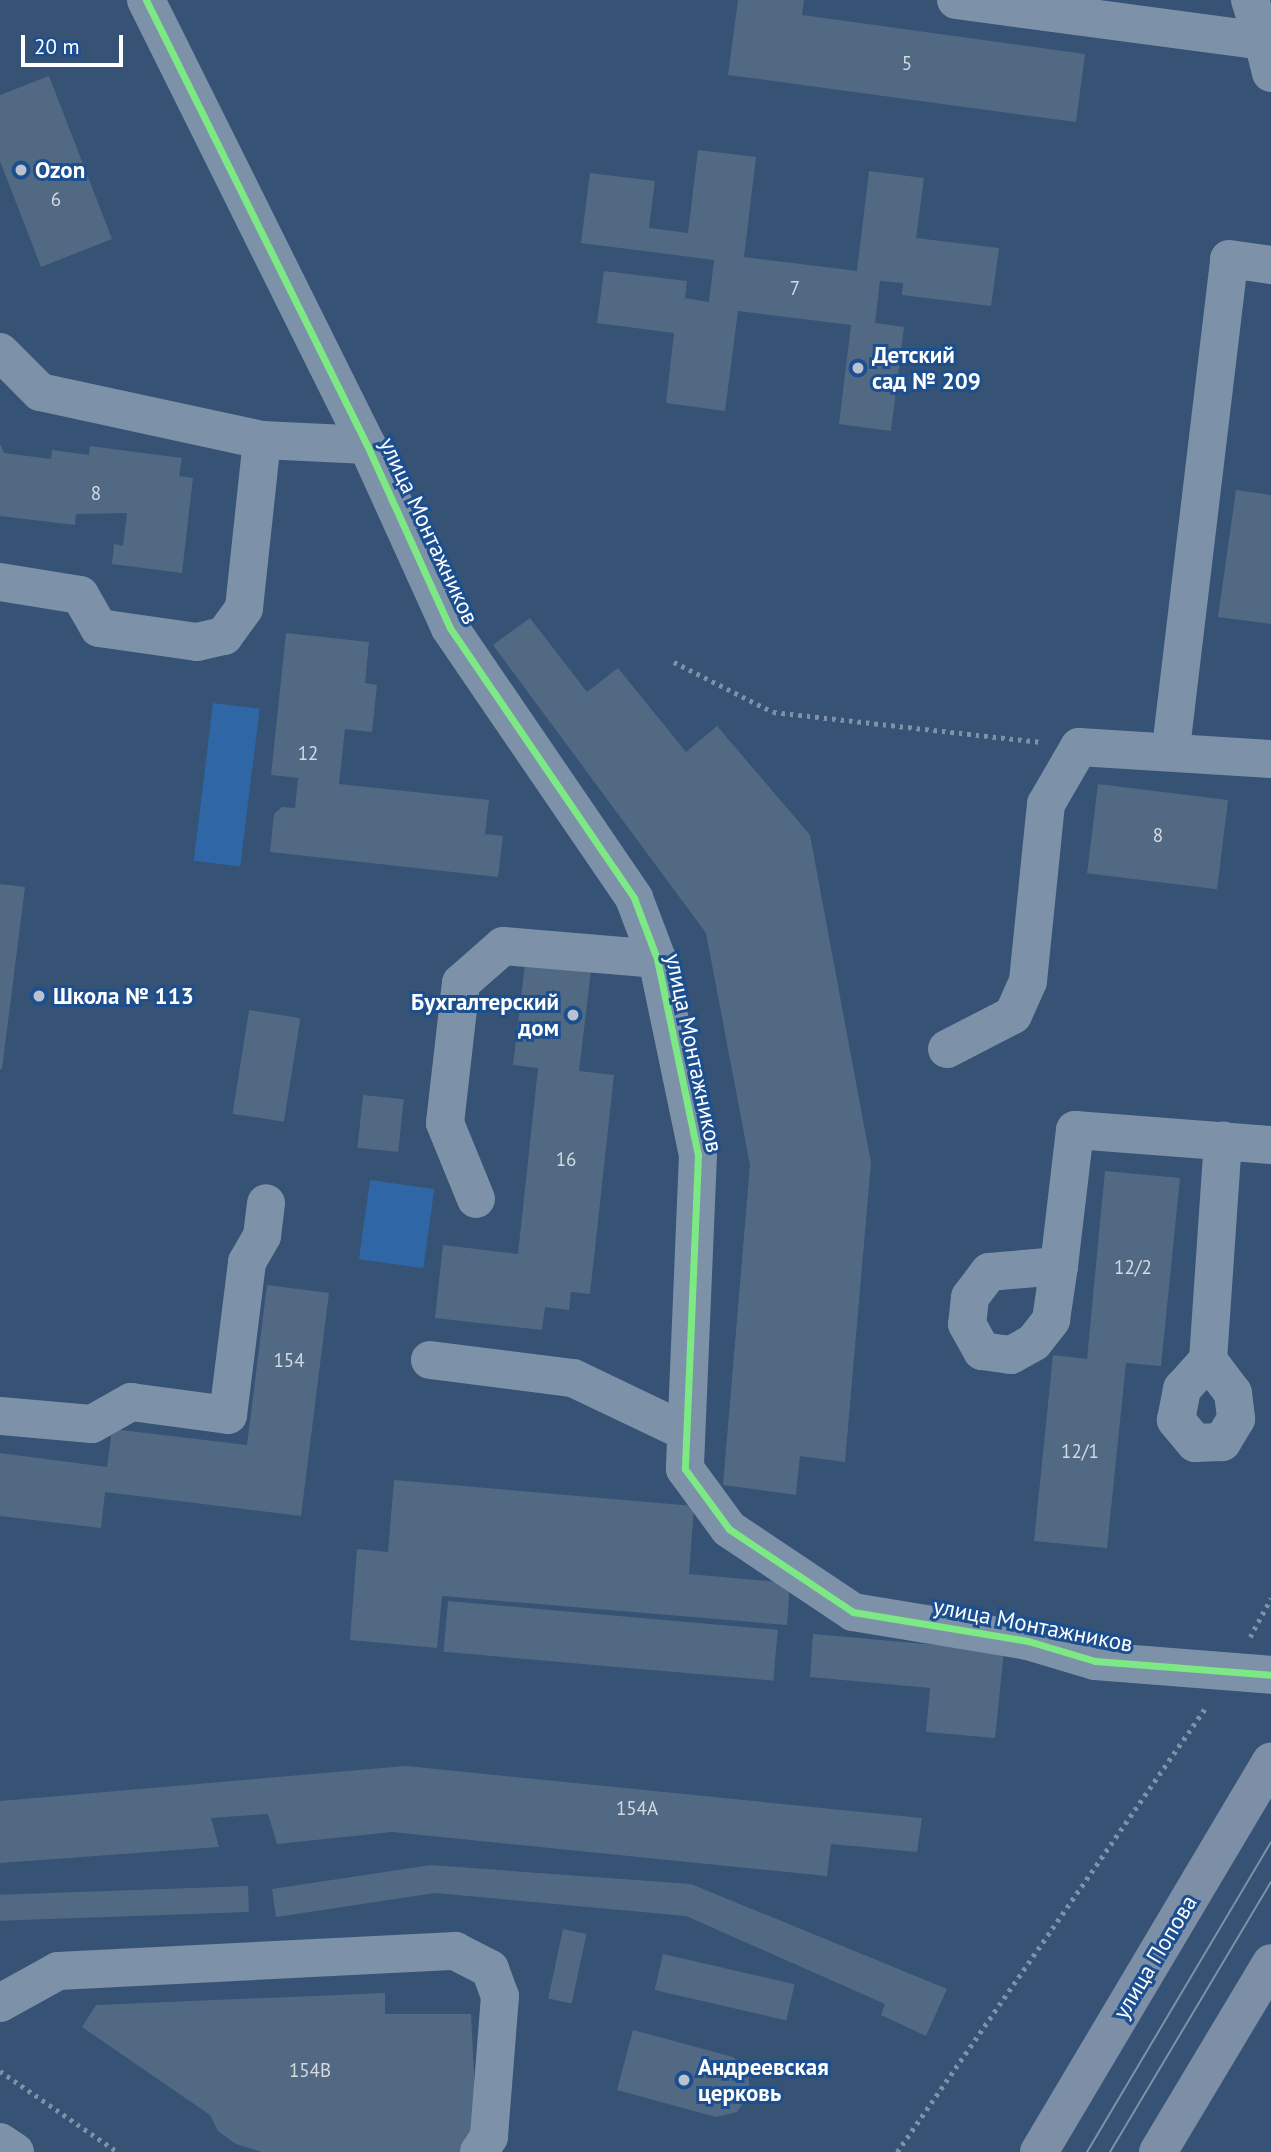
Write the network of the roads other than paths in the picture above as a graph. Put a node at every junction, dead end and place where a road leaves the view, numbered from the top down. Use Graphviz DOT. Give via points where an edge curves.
graph roads {
  1 [pos="146,0"];
  2 [pos="956,0"];
  3 [pos="1250,0"];
  4 [pos="1267,57"];
  5 [pos="1271,265"];
  6 [pos="0,352"];
  7 [pos="262,440"];
  8 [pos="367,445"];
  9 [pos="0,582"];
  10 [pos="1171,748"];
  11 [pos="1271,759"];
  12 [pos="657,959"];
  13 [pos="947,1049"];
  14 [pos="1223,1141"];
  15 [pos="1271,1145"];
  16 [pos="476,1199"];
  17 [pos="266,1203"];
  18 [pos="1059,1266"];
  19 [pos="430,1360"];
  20 [pos="1208,1360"];
  21 [pos="0,1416"];
  22 [pos="682,1430"];
  23 [pos="1271,1675"];
  24 [pos="1271,1762"];
  25 [pos="1271,1963"];
  26 [pos="0,2003"];
  27 [pos="0,2142"];
  28 [pos="15,2152"];
  29 [pos="479,2152"];
  30 [pos="1039,2152"];
  31 [pos="1158,2152"];
  1 -- 8 [label="street, улица Монтажников"];
  2 -- 4 [label="street"];
  3 -- 4 [label="street"];
  5 -- 10 [label="street" via="1229,259"];
  6 -- 7 [label="street" via="40,392"];
  7 -- 8 [label="street"];
  7 -- 9 [label="street" via="244,608 224,636 197,642 99,628 80,595"];
  8 -- 12 [label="street, улица Монтажников" via="450,628 634,898"];
  10 -- 11 [label="street"];
  10 -- 13 [label="street" via="1079,747 1046,804 1028,981 1013,1015"];
  12 -- 16 [label="street" via="503,946 461,982 445,1123"];
  12 -- 22 [label="street, улица Монтажников" via="698,1156"];
  14 -- 15 [label="street"];
  14 -- 18 [label="street" via="1075,1130"];
  14 -- 20 [label="street"];
  17 -- 21 [label="street" via="262,1236 247,1262 228,1415 131,1402 92,1424"];
  19 -- 22 [label="street" via="573,1378"];
  22 -- 23 [label="street, улица Монтажников" via="685,1469 729,1529 853,1612 1028,1641 1095,1661"];
  24 -- 30 [label="main road, улица Попова"];
  25 -- 31 [label="main road"];
  26 -- 29 [label="street" via="58,1971 455,1951 490,1969 499,1996 489,2137"];
  27 -- 28 [label="street"];
}
